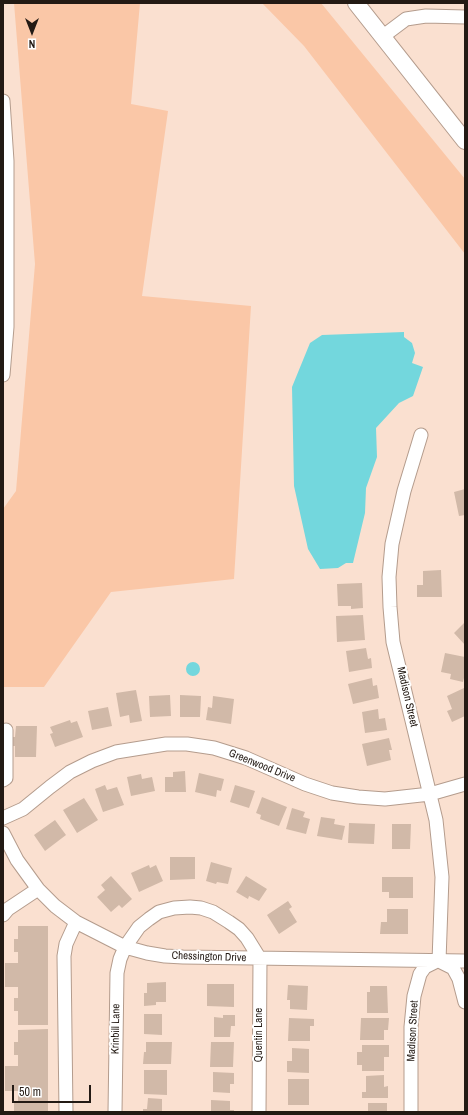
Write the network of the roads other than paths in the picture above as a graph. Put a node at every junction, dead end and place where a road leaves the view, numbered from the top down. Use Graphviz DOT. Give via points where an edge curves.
graph roads {
  1 [pos="356,3"];
  2 [pos="465,17"];
  3 [pos="382,37"];
  4 [pos="3,100"];
  5 [pos="465,141"];
  6 [pos="5,161"];
  7 [pos="5,327"];
  8 [pos="3,375"];
  9 [pos="421,435"];
  10 [pos="6,730"];
  11 [pos="3,780"];
  12 [pos="465,784"];
  13 [pos="430,794"];
  14 [pos="3,818"];
  15 [pos="3,833"];
  16 [pos="38,889"];
  17 [pos="3,915"];
  18 [pos="76,922"];
  19 [pos="125,947"];
  20 [pos="260,959"];
  21 [pos="439,961"];
  22 [pos="465,961"];
  23 [pos="465,1002"];
  24 [pos="66,1112"];
  25 [pos="115,1112"];
  26 [pos="259,1112"];
  27 [pos="411,1112"];
  1 -- 3 [label="main road"];
  2 -- 3 [label="street" via="426,16 406,19"];
  3 -- 5 [label="main road"];
  4 -- 6 [label="street"];
  6 -- 7 [label="street"];
  7 -- 8 [label="street"];
  9 -- 13 [label="street, Madison Street" via="404,491 392,544 389,577 394,642"];
  10 -- 11 [label="street" via="6,778"];
  12 -- 13 [label="street, Greenwood Drive"];
  13 -- 14 [label="street, Greenwood Drive" via="386,799 332,793 246,758 214,748 166,744 116,752 92,761 70,772 23,808"];
  13 -- 21 [label="street, Madison Street" via="436,820 442,878"];
  15 -- 16 [label="street, Chessington Drive" via="17,860"];
  16 -- 17 [label="street"];
  16 -- 18 [label="street, Chessington Drive"];
  18 -- 19 [label="street, Chessington Drive"];
  18 -- 24 [label="street" via="66,944 64,956"];
  19 -- 20 [label="street, Chessington Drive" via="164,956"];
  19 -- 20 [label="street, Krinbill Lane" via="138,927 159,912 196,907 213,912 239,929"];
  19 -- 25 [label="street, Krinbill Lane" via="117,973"];
  20 -- 21 [label="street, Chessington Drive"];
  20 -- 26 [label="street, Quentin Lane"];
  21 -- 22 [label="street, Chessington Drive"];
  21 -- 23 [label="street" via="453,968"];
  21 -- 27 [label="street, Madison Street" via="425,967 420,974 414,996 411,1027"];
}
